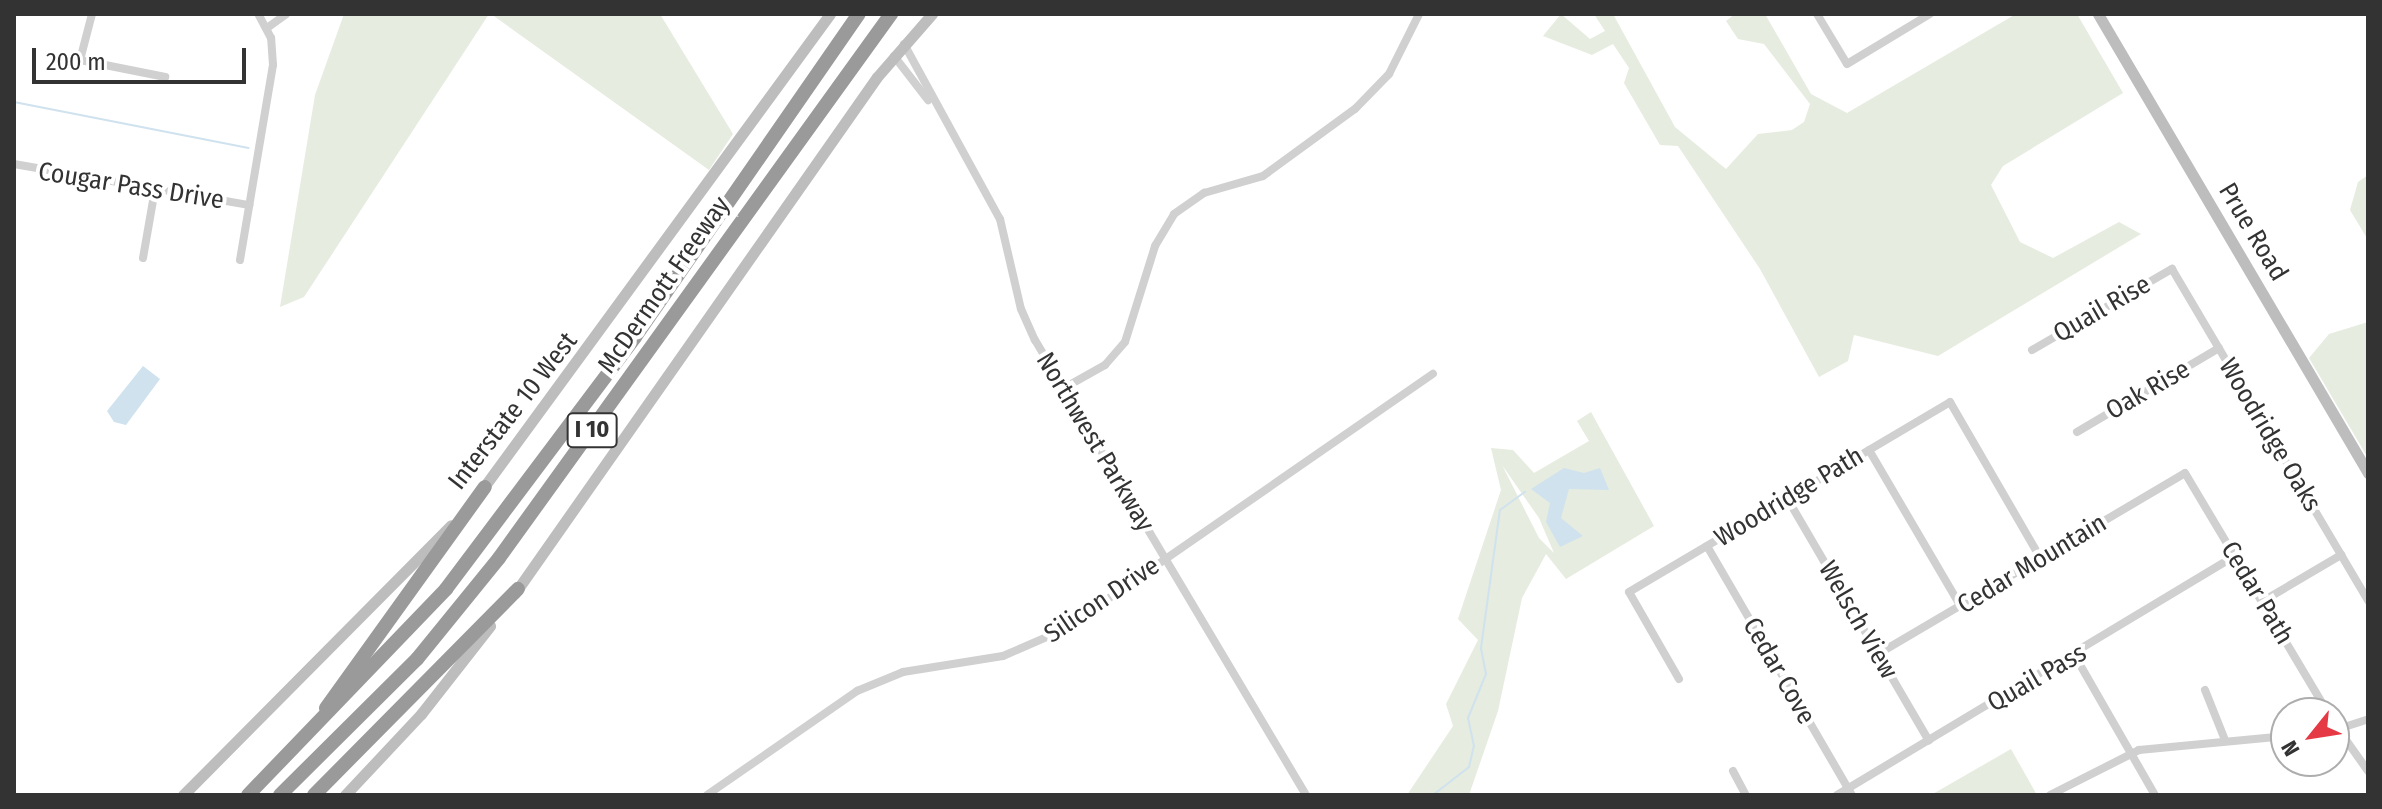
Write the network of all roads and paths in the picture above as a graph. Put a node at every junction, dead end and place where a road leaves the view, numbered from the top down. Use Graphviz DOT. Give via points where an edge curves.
graph roads {
  1 [pos="92,14"];
  2 [pos="258,14"];
  3 [pos="286,14"];
  4 [pos="830,14"];
  5 [pos="859,14"];
  6 [pos="894,14"];
  7 [pos="932,14"];
  8 [pos="1419,14"];
  9 [pos="1817,14"];
  10 [pos="2098,14"];
  11 [pos="1925,15"];
  12 [pos="267,28"];
  13 [pos="904,44"];
  14 [pos="894,56"];
  15 [pos="165,77"];
  16 [pos="941,116"];
  17 [pos="14,164"];
  18 [pos="155,189"];
  19 [pos="249,205"];
  20 [pos="143,258"];
  21 [pos="240,260"];
  22 [pos="2172,269"];
  23 [pos="2219,348"];
  24 [pos="2032,350"];
  25 [pos="1433,374"];
  26 [pos="1064,388"];
  27 [pos="2077,432"];
  28 [pos="1869,450"];
  29 [pos="2185,473"];
  30 [pos="2368,473"];
  31 [pos="485,487"];
  32 [pos="1787,498"];
  33 [pos="1707,546"];
  34 [pos="2341,555"];
  35 [pos="2234,556"];
  36 [pos="1165,558"];
  37 [pos="2041,559"];
  38 [pos="518,589"];
  39 [pos="2263,601"];
  40 [pos="2368,601"];
  41 [pos="1961,607"];
  42 [pos="1878,654"];
  43 [pos="2075,656"];
  44 [pos="1679,679"];
  45 [pos="2205,690"];
  46 [pos="2319,697"];
  47 [pos="2270,737"];
  48 [pos="2225,740"];
  49 [pos="1929,741"];
  50 [pos="2350,747"];
  51 [pos="2131,753"];
  52 [pos="289,756"];
  53 [pos="1733,771"];
  54 [pos="2368,771"];
  55 [pos="1850,792"];
  56 [pos="183,795"];
  57 [pos="248,795"];
  58 [pos="280,795"];
  59 [pos="314,795"];
  60 [pos="345,795"];
  61 [pos="707,795"];
  62 [pos="1306,795"];
  63 [pos="1746,795"];
  64 [pos="1837,795"];
  65 [pos="2050,795"];
  66 [pos="2155,795"];
  1 -- 15 [label="street" via="80,60"];
  2 -- 12 [label="street"];
  3 -- 12 [label="street"];
  4 -- 31 [label="main road, Interstate 10 West"];
  5 -- 52 [label="highway, McDermott Freeway / I 10" via="635,337 482,543"];
  6 -- 58 [label="highway, McDermott Freeway / I 10" via="499,558 417,659"];
  7 -- 13 [label="main road"];
  8 -- 26 [label="street" via="1389,74 1355,109 1263,176 1204,193 1174,214 1155,246 1125,342 1105,365"];
  9 -- 11 [label="street" via="1847,64"];
  10 -- 30 [label="main road, Prue Road"];
  12 -- 19 [label="street" via="273,65"];
  13 -- 14 [label="main road"];
  13 -- 16 [label="street, Northwest Parkway"];
  14 -- 16 [label="street, Northwest Parkway"];
  14 -- 38 [label="main road"];
  16 -- 26 [label="street, Northwest Parkway" via="1000,219 1021,309"];
  17 -- 18 [label="street, Cougar Pass Drive"];
  18 -- 19 [label="street, Cougar Pass Drive"];
  18 -- 20 [label="street"];
  19 -- 21 [label="street"];
  22 -- 23 [label="street, Woodridge Oaks"];
  22 -- 24 [label="street, Quail Rise"];
  23 -- 27 [label="street, Oak Rise"];
  23 -- 34 [label="street, Woodridge Oaks"];
  25 -- 36 [label="street, Silicon Drive"];
  26 -- 36 [label="street, Northwest Parkway"];
  28 -- 32 [label="street, Woodridge Path"];
  28 -- 37 [label="street, Woodridge Path" via="1950,402"];
  28 -- 41 [label="street"];
  29 -- 35 [label="street, Cedar Path"];
  29 -- 37 [label="street, Cedar Mountain"];
  31 -- 52 [label="highway"];
  31 -- 56 [label="main road, Interstate 10 West"];
  32 -- 33 [label="street, Woodridge Path"];
  32 -- 42 [label="street, Welsch View"];
  33 -- 44 [label="street, Woodridge Path" via="1629,592"];
  33 -- 55 [label="street, Cedar Cove"];
  34 -- 39 [label="street"];
  34 -- 40 [label="street, Woodridge Oaks"];
  35 -- 39 [label="street, Cedar Path"];
  35 -- 43 [label="street, Quail Pass"];
  36 -- 61 [label="street, Silicon Drive" via="1026,648 903,672 857,691"];
  36 -- 62 [label="street, Northwest Parkway"];
  37 -- 41 [label="street, Cedar Mountain"];
  38 -- 59 [label="highway"];
  38 -- 60 [label="main road" via="421,714"];
  39 -- 46 [label="street, Cedar Path"];
  41 -- 42 [label="street, Cedar Mountain"];
  42 -- 49 [label="street, Welsch View"];
  43 -- 49 [label="street, Quail Pass"];
  43 -- 51 [label="street"];
  45 -- 48 [label="street"];
  47 -- 48 [label="street"];
  48 -- 51 [label="street"];
  49 -- 55 [label="street, Quail Pass"];
  50 -- 54 [label="street"];
  51 -- 65 [label="street"];
  51 -- 66 [label="street"];
  52 -- 57 [label="highway, McDermott Freeway / I 10"];
  53 -- 63 [label="street"];
  55 -- 64 [label="street, Quail Pass"];
}
